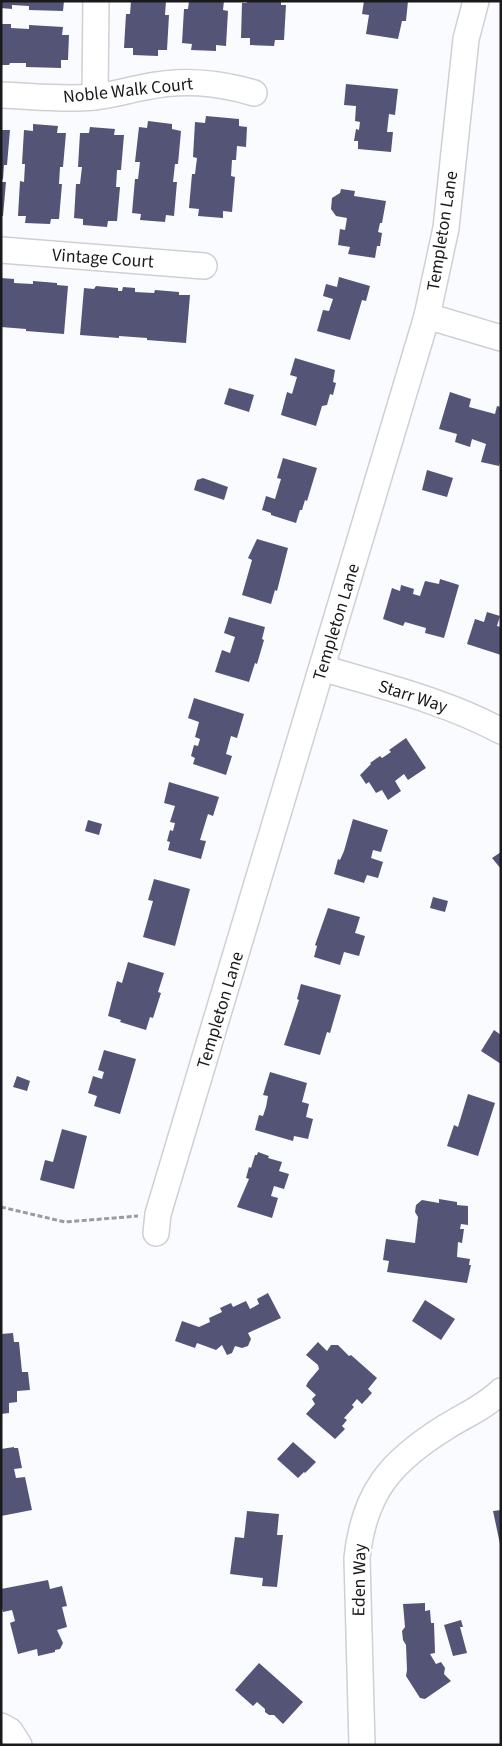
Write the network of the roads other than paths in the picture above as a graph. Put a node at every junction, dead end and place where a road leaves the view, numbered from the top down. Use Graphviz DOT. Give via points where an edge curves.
graph roads {
  1 [pos="96,1"];
  2 [pos="476,1"];
  3 [pos="254,93"];
  4 [pos="1,95"];
  5 [pos="95,97"];
  6 [pos="1,250"];
  7 [pos="204,266"];
  8 [pos="427,316"];
  9 [pos="501,338"];
  10 [pos="322,668"];
  11 [pos="501,731"];
  12 [pos="157,1224"];
  13 [pos="501,1391"];
  14 [pos="1,1726"];
  15 [pos="19,1745"];
  16 [pos="362,1745"];
  1 -- 5 [label="street"];
  2 -- 8 [label="street, Templeton Lane" via="466,39 446,228"];
  3 -- 5 [label="street, Noble Walk Court" via="204,82 176,82"];
  4 -- 5 [label="street, Noble Walk Court" via="70,99"];
  6 -- 7 [label="street, Vintage Court"];
  8 -- 9 [label="street"];
  8 -- 10 [label="street, Templeton Lane"];
  10 -- 11 [label="street, Starr Way" via="474,717"];
  10 -- 12 [label="street, Templeton Lane"];
  13 -- 16 [label="street, Eden Way" via="408,1454 391,1469 367,1508 357,1558"];
  14 -- 15 [label="street" via="10,1731"];
}
